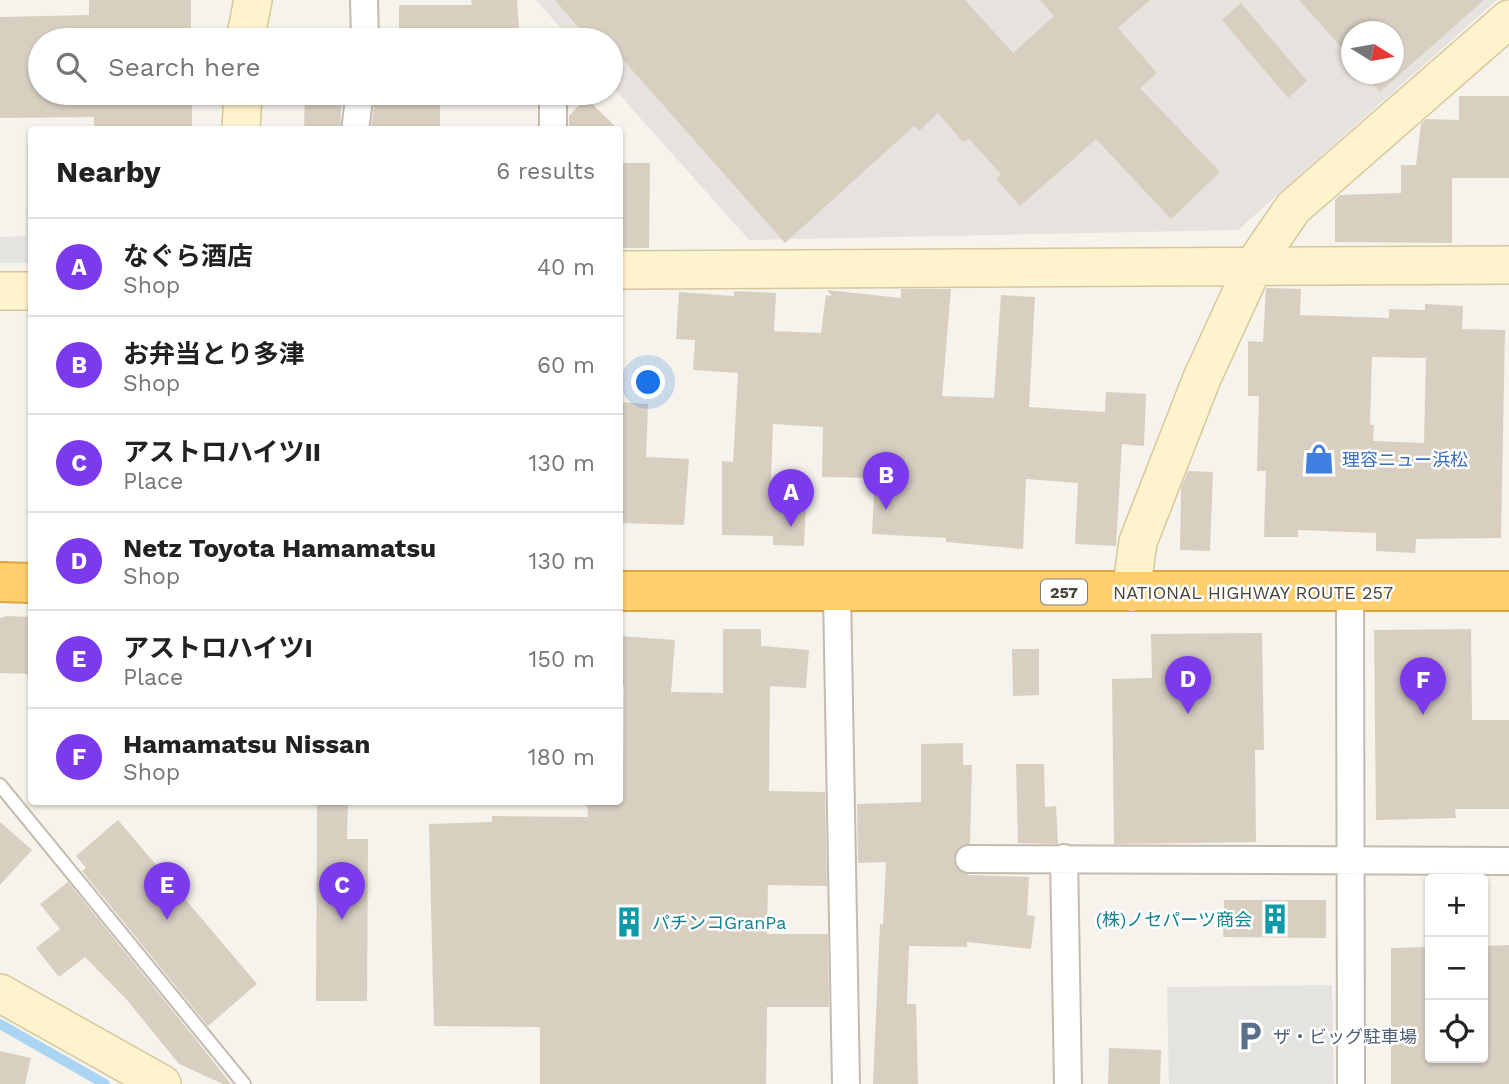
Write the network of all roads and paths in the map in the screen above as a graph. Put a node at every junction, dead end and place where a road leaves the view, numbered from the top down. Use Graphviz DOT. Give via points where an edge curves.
graph roads {
  1 [pos="253,0"];
  2 [pos="364,0"];
  3 [pos="1509,19"];
  4 [pos="247,28"];
  5 [pos="365,28"];
  6 [pos="242,105"];
  7 [pos="358,105"];
  8 [pos="554,105"];
  9 [pos="241,126"];
  10 [pos="356,126"];
  11 [pos="553,126"];
  12 [pos="1254,265"];
  13 [pos="1509,265"];
  14 [pos="623,270"];
  15 [pos="0,291"];
  16 [pos="28,291"];
  17 [pos="0,582"];
  18 [pos="28,583"];
  19 [pos="1350,591"];
  20 [pos="1509,591"];
  21 [pos="623,592"];
  22 [pos="1131,592"];
  23 [pos="837,593"];
  24 [pos="0,785"];
  25 [pos="1064,858"];
  26 [pos="969,859"];
  27 [pos="1351,860"];
  28 [pos="1509,861"];
  29 [pos="0,993"];
  30 [pos="162,1084"];
  31 [pos="244,1084"];
  32 [pos="846,1084"];
  33 [pos="1068,1084"];
  34 [pos="1351,1084"];
  1 -- 4 [label="street"];
  2 -- 5 [label="street"];
  3 -- 12 [label="street" via="1293,208"];
  6 -- 9 [label="street"];
  7 -- 10 [label="street"];
  8 -- 11 [label="street"];
  12 -- 13 [label="street"];
  12 -- 14 [label="street"];
  12 -- 22 [label="street" via="1202,378 1138,542"];
  15 -- 16 [label="street"];
  17 -- 18 [label="highway"];
  19 -- 20 [label="highway, NATIONAL HIGHWAY ROUTE 257 / 257"];
  19 -- 22 [label="highway, NATIONAL HIGHWAY ROUTE 257 / 257"];
  19 -- 27 [label="street"];
  21 -- 23 [label="highway, NATIONAL HIGHWAY ROUTE 257 / 257"];
  22 -- 23 [label="highway, NATIONAL HIGHWAY ROUTE 257 / 257"];
  23 -- 32 [label="street"];
  24 -- 31 [label="lane"];
  25 -- 26 [label="street"];
  25 -- 27 [label="street"];
  25 -- 33 [label="street"];
  27 -- 28 [label="street"];
  27 -- 34 [label="street"];
  29 -- 30 [label="street"];
}
